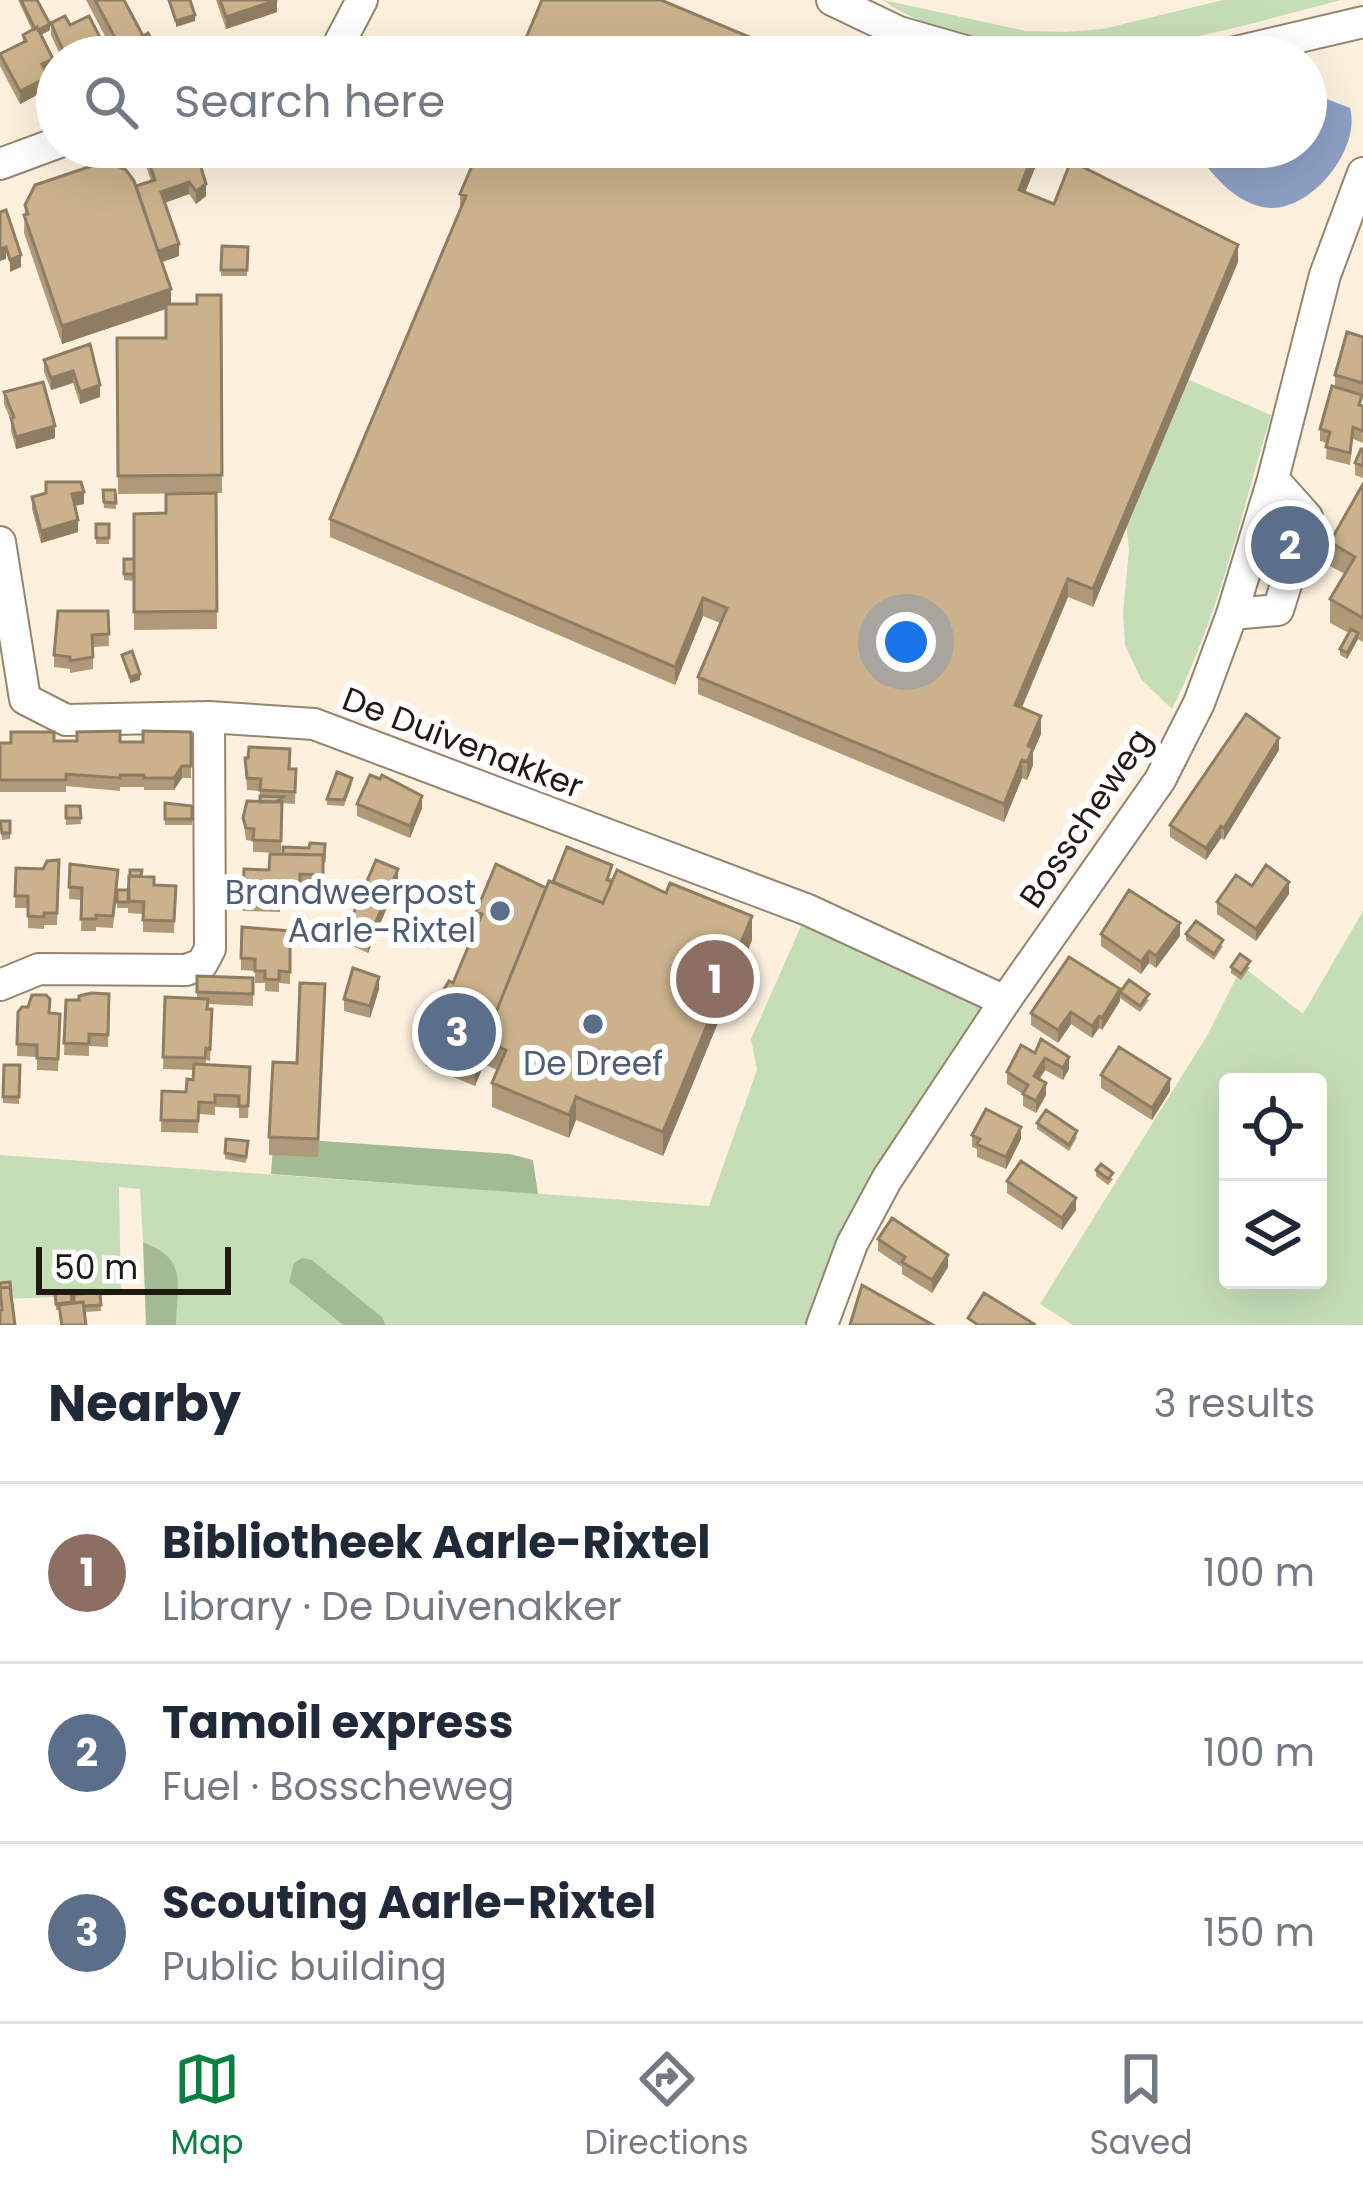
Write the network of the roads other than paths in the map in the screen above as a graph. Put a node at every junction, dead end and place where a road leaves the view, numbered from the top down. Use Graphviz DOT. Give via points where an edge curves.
graph roads {
  1 [pos="362,0"];
  2 [pos="832,0"];
  3 [pos="1363,22"];
  4 [pos="343,36"];
  5 [pos="913,36"];
  6 [pos="1303,36"];
  7 [pos="36,149"];
  8 [pos="1,160"];
  9 [pos="1363,173"];
  10 [pos="1273,479"];
  11 [pos="0,542"];
  12 [pos="1232,614"];
  13 [pos="13,700"];
  14 [pos="209,717"];
  15 [pos="0,985"];
  16 [pos="1005,1001"];
  17 [pos="822,1325"];
  1 -- 4 [label="street"];
  2 -- 5 [label="street"];
  3 -- 6 [label="street"];
  7 -- 8 [label="street"];
  9 -- 10 [label="street, Bosscheweg" via="1325,275"];
  10 -- 12 [label="street, Bosscheweg"];
  10 -- 12 [label="street" via="1307,517 1298,549 1278,610"];
  11 -- 13 [label="street, De Duivenakker"];
  12 -- 16 [label="street, Bosscheweg" via="1160,780"];
  13 -- 14 [label="street, De Duivenakker" via="66,720"];
  14 -- 15 [label="street" via="210,949 202,964 39,969"];
  14 -- 16 [label="street, De Duivenakker" via="314,724 808,910"];
  16 -- 17 [label="street, Bosscheweg" via="887,1179"];
}
